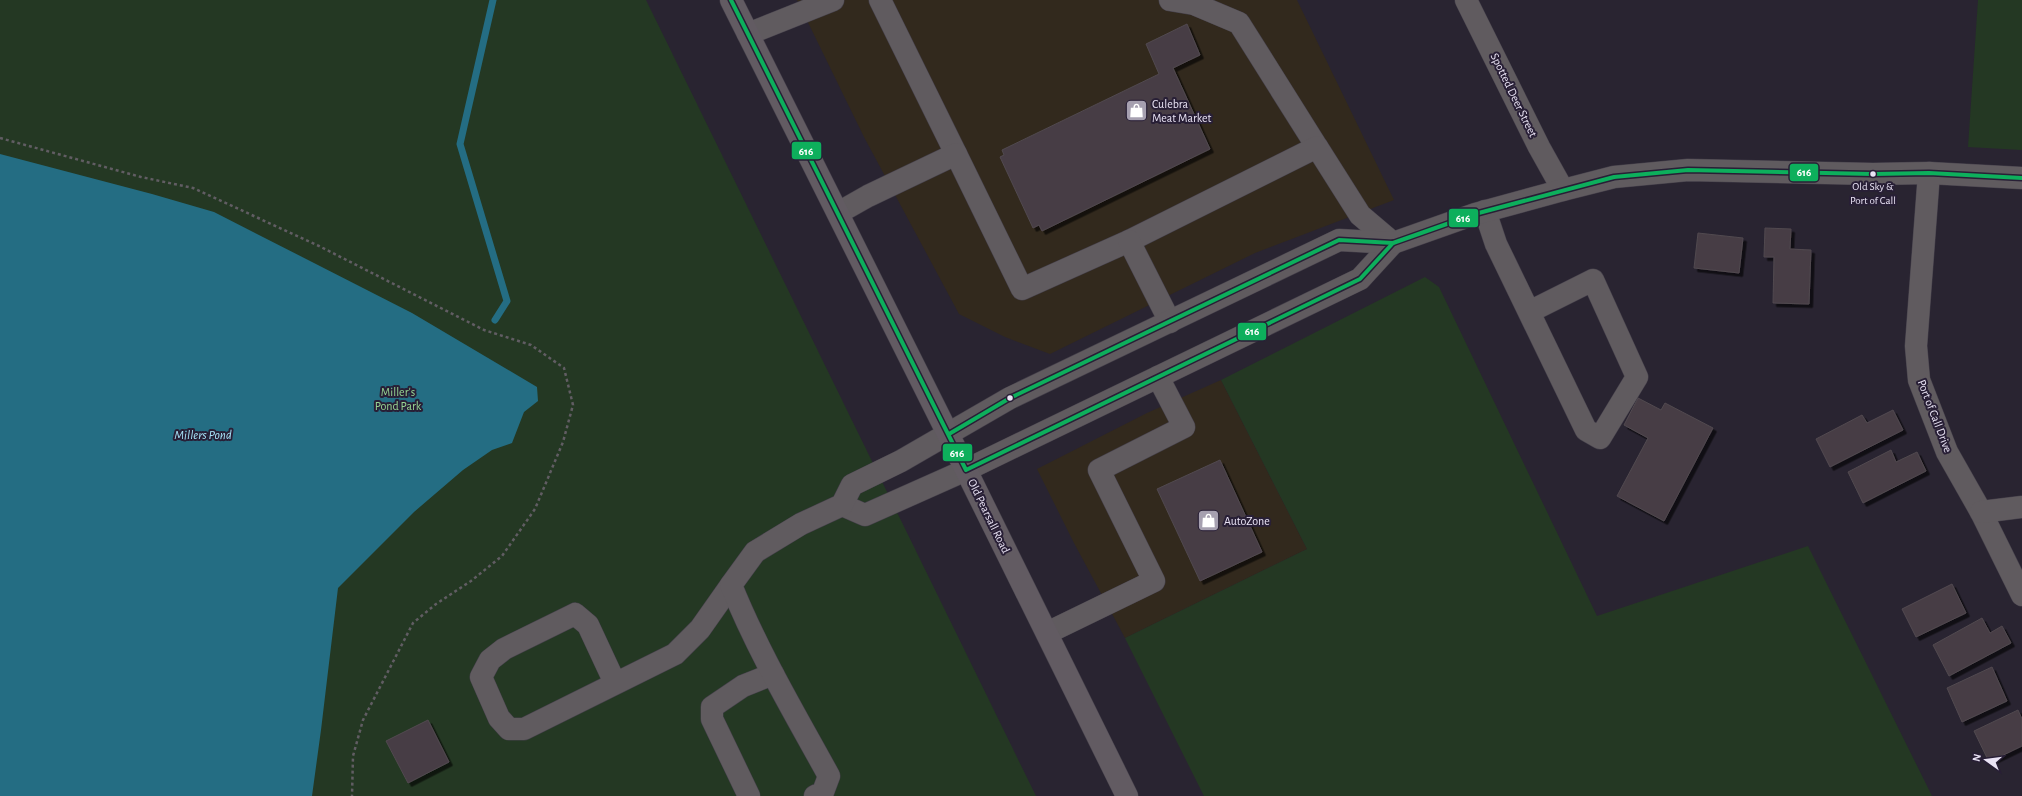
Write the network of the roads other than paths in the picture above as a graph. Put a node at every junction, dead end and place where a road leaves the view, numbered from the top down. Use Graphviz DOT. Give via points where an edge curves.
graph roads {
  1 [pos="731,0"];
  2 [pos="833,0"];
  3 [pos="880,0"];
  4 [pos="1170,0"];
  5 [pos="1466,0"];
  6 [pos="748,34"];
  7 [pos="1318,147"];
  8 [pos="956,154"];
  9 [pos="1929,172"];
  10 [pos="2022,178"];
  11 [pos="1563,190"];
  12 [pos="1485,211"];
  13 [pos="838,213"];
  14 [pos="1130,241"];
  15 [pos="1393,243"];
  16 [pos="1529,312"];
  17 [pos="1170,322"];
  18 [pos="1158,377"];
  19 [pos="949,434"];
  20 [pos="966,470"];
  21 [pos="842,505"];
  22 [pos="2022,507"];
  23 [pos="1981,512"];
  24 [pos="731,585"];
  25 [pos="2022,595"];
  26 [pos="1047,633"];
  27 [pos="773,674"];
  28 [pos="615,683"];
  29 [pos="749,796"];
  30 [pos="815,796"];
  31 [pos="1127,796"];
  1 -- 6 [label="main road, Old Pearsall Road"];
  2 -- 6 [label="street"];
  3 -- 8 [label="street"];
  4 -- 7 [label="street" via="1194,4 1239,23"];
  5 -- 11 [label="street, Spotted Deer Street"];
  6 -- 13 [label="main road, Old Pearsall Road"];
  7 -- 14 [label="street"];
  7 -- 15 [label="street" via="1360,215"];
  8 -- 13 [label="street"];
  8 -- 14 [label="street" via="1022,288"];
  9 -- 10 [label="street"];
  9 -- 11 [label="street" via="1873,174 1688,170 1614,177"];
  9 -- 23 [label="street, Port of Call Drive" via="1916,346 1919,380 1947,452"];
  11 -- 12 [label="street"];
  12 -- 15 [label="street"];
  12 -- 16 [label="street" via="1496,244"];
  13 -- 19 [label="main road, Old Pearsall Road"];
  14 -- 17 [label="street"];
  15 -- 17 [label="street" via="1339,240"];
  15 -- 18 [label="street" via="1360,279"];
  16 -- 16 [label="street" via="1586,430 1600,438 1637,377 1593,280"];
  17 -- 19 [label="street" via="1010,398"];
  18 -- 20 [label="street"];
  18 -- 26 [label="street" via="1184,427 1099,470 1154,581"];
  19 -- 20 [label="main road, Old Pearsall Road"];
  19 -- 21 [label="street" via="852,485"];
  20 -- 21 [label="street" via="865,515"];
  20 -- 26 [label="main road, Old Pearsall Road"];
  21 -- 24 [label="street" via="801,524 756,552"];
  22 -- 23 [label="street"];
  23 -- 25 [label="street, Port of Call Drive"];
  24 -- 27 [label="street" via="742,613"];
  24 -- 28 [label="street" via="700,629 675,654"];
  26 -- 31 [label="main road, Old Pearsall Road"];
  27 -- 29 [label="street" via="743,686 712,707 712,719"];
  27 -- 30 [label="street" via="829,776 823,792"];
  28 -- 28 [label="street" via="524,729 509,729 499,718 481,677 490,660 504,649 575,614 588,625"];
}
